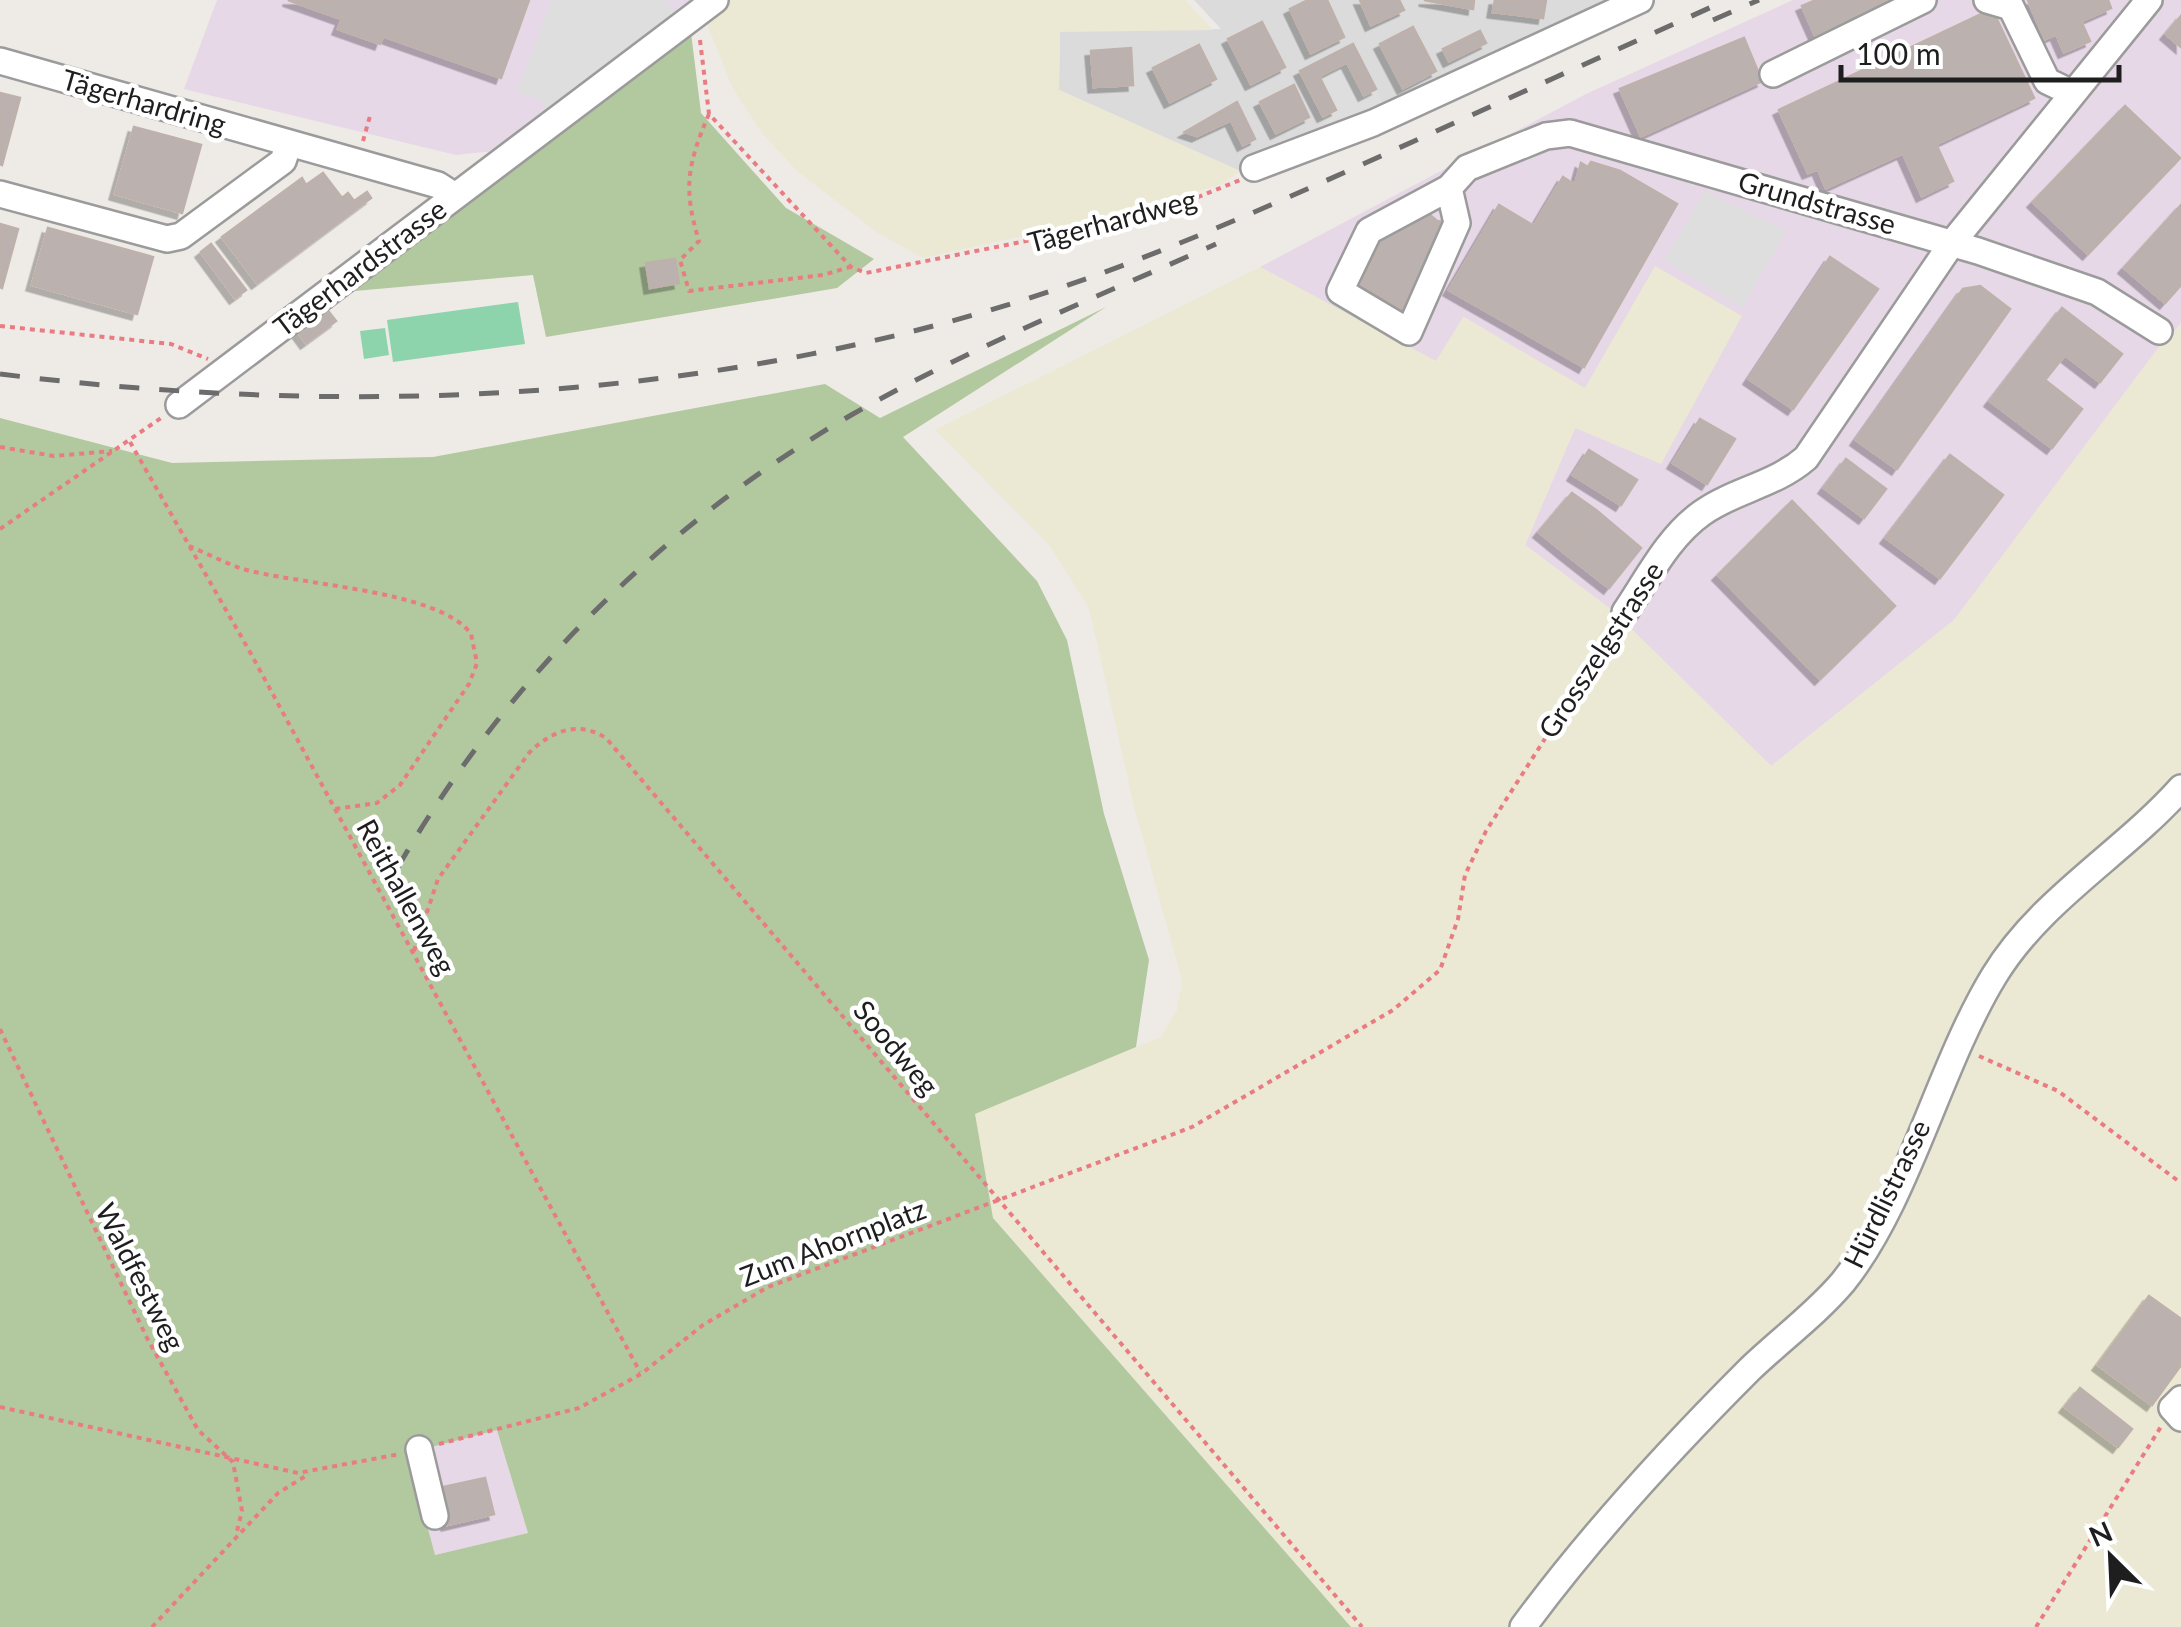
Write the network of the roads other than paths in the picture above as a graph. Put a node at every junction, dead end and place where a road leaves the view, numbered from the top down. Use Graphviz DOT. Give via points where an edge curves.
graph roads {
  1 [pos="1640,0"];
  2 [pos="1923,0"];
  3 [pos="1987,0"];
  4 [pos="2148,0"];
  5 [pos="706,8"];
  6 [pos="0,60"];
  7 [pos="1774,74"];
  8 [pos="2072,93"];
  9 [pos="289,144"];
  10 [pos="1254,168"];
  11 [pos="1449,188"];
  12 [pos="0,194"];
  13 [pos="455,196"];
  14 [pos="1952,243"];
  15 [pos="2158,331"];
  16 [pos="178,405"];
  17 [pos="1625,612"];
  18 [pos="2181,788"];
  19 [pos="420,1449"];
  20 [pos="435,1516"];
  21 [pos="1524,1627"];
  1 -- 10 [label="street" via="1373,123"];
  2 -- 7 [label="street"];
  3 -- 8 [label="street" via="2012,7 2047,81"];
  4 -- 8 [label="street, Grosszelgstrasse"];
  5 -- 13 [label="street, Tägerhardstrasse"];
  6 -- 9 [label="street, Tägerhardring"];
  8 -- 14 [label="street, Grosszelgstrasse"];
  9 -- 12 [label="street" via="283,161 181,236 167,239"];
  9 -- 13 [label="street, Tägerhardring" via="438,185"];
  11 -- 11 [label="street" via="1368,231 1340,291 1409,332 1457,223"];
  11 -- 14 [label="street, Grundstrasse" via="1467,168 1570,133"];
  13 -- 16 [label="street, Tägerhardstrasse"];
  14 -- 15 [label="street, Grundstrasse" via="2097,292"];
  14 -- 17 [label="street, Grosszelgstrasse" via="1806,458 1703,512 1672,540"];
  18 -- 21 [label="street, Hürdlistrasse" via="2014,945 1956,1046 1878,1224 1843,1281 1672,1452 1558,1579"];
  19 -- 20 [label="street"];
}
